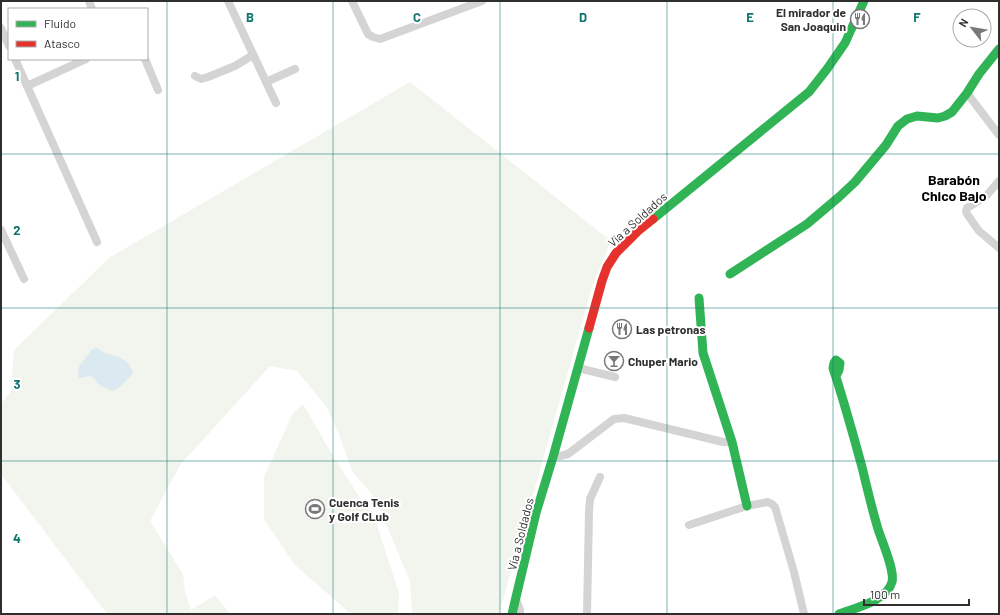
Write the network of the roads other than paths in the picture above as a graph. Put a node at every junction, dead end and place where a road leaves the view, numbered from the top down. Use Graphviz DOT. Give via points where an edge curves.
graph roads {
  1 [pos="228,1"];
  2 [pos="352,1"];
  3 [pos="482,1"];
  4 [pos="864,1"];
  5 [pos="471,3"];
  6 [pos="1,28"];
  7 [pos="8,44"];
  8 [pos="999,49"];
  9 [pos="253,55"];
  10 [pos="15,60"];
  11 [pos="84,60"];
  12 [pos="145,60"];
  13 [pos="295,69"];
  14 [pos="195,76"];
  15 [pos="266,82"];
  16 [pos="27,86"];
  17 [pos="158,90"];
  18 [pos="967,93"];
  19 [pos="276,103"];
  20 [pos="999,135"];
  21 [pos="999,181"];
  22 [pos="1,230"];
  23 [pos="96,242"];
  24 [pos="999,248"];
  25 [pos="730,274"];
  26 [pos="24,279"];
  27 [pos="699,298"];
  28 [pos="578,368"];
  29 [pos="836,376"];
  30 [pos="614,377"];
  31 [pos="732,442"];
  32 [pos="553,457"];
  33 [pos="600,477"];
  34 [pos="747,506"];
  35 [pos="689,525"];
  36 [pos="516,599"];
  37 [pos="512,614"];
  38 [pos="520,614"];
  39 [pos="587,614"];
  40 [pos="804,614"];
  41 [pos="839,614"];
  1 -- 9 [label="street"];
  2 -- 5 [label="street" via="368,34 380,39"];
  3 -- 5 [label="street"];
  4 -- 28 [label="street, Vía a Soldados" via="845,43 809,92 638,231 616,253 602,281"];
  6 -- 7 [label="street"];
  8 -- 18 [label="street"];
  9 -- 14 [label="street" via="208,77 201,79"];
  9 -- 15 [label="street"];
  10 -- 16 [label="street"];
  11 -- 16 [label="street"];
  12 -- 17 [label="street"];
  13 -- 15 [label="street"];
  15 -- 19 [label="street"];
  16 -- 23 [label="street"];
  18 -- 20 [label="street"];
  18 -- 25 [label="street" via="952,112 945,116 917,116 907,119 898,126 886,145 855,182 839,197 807,224"];
  21 -- 24 [label="street" via="986,196 966,211 979,231"];
  22 -- 26 [label="street"];
  27 -- 31 [label="street" via="704,353"];
  28 -- 30 [label="street"];
  28 -- 32 [label="street, Vía a Soldados"];
  29 -- 41 [label="street" via="892,582 882,596"];
  31 -- 32 [label="street" via="624,418 614,419 568,454"];
  31 -- 34 [label="street"];
  32 -- 36 [label="street, Vía a Soldados" via="536,513"];
  33 -- 39 [label="street" via="590,499 588,512"];
  34 -- 35 [label="street"];
  34 -- 40 [label="street" via="768,502 775,507"];
  36 -- 37 [label="street, Vía a Soldados"];
  36 -- 38 [label="street"];
}
